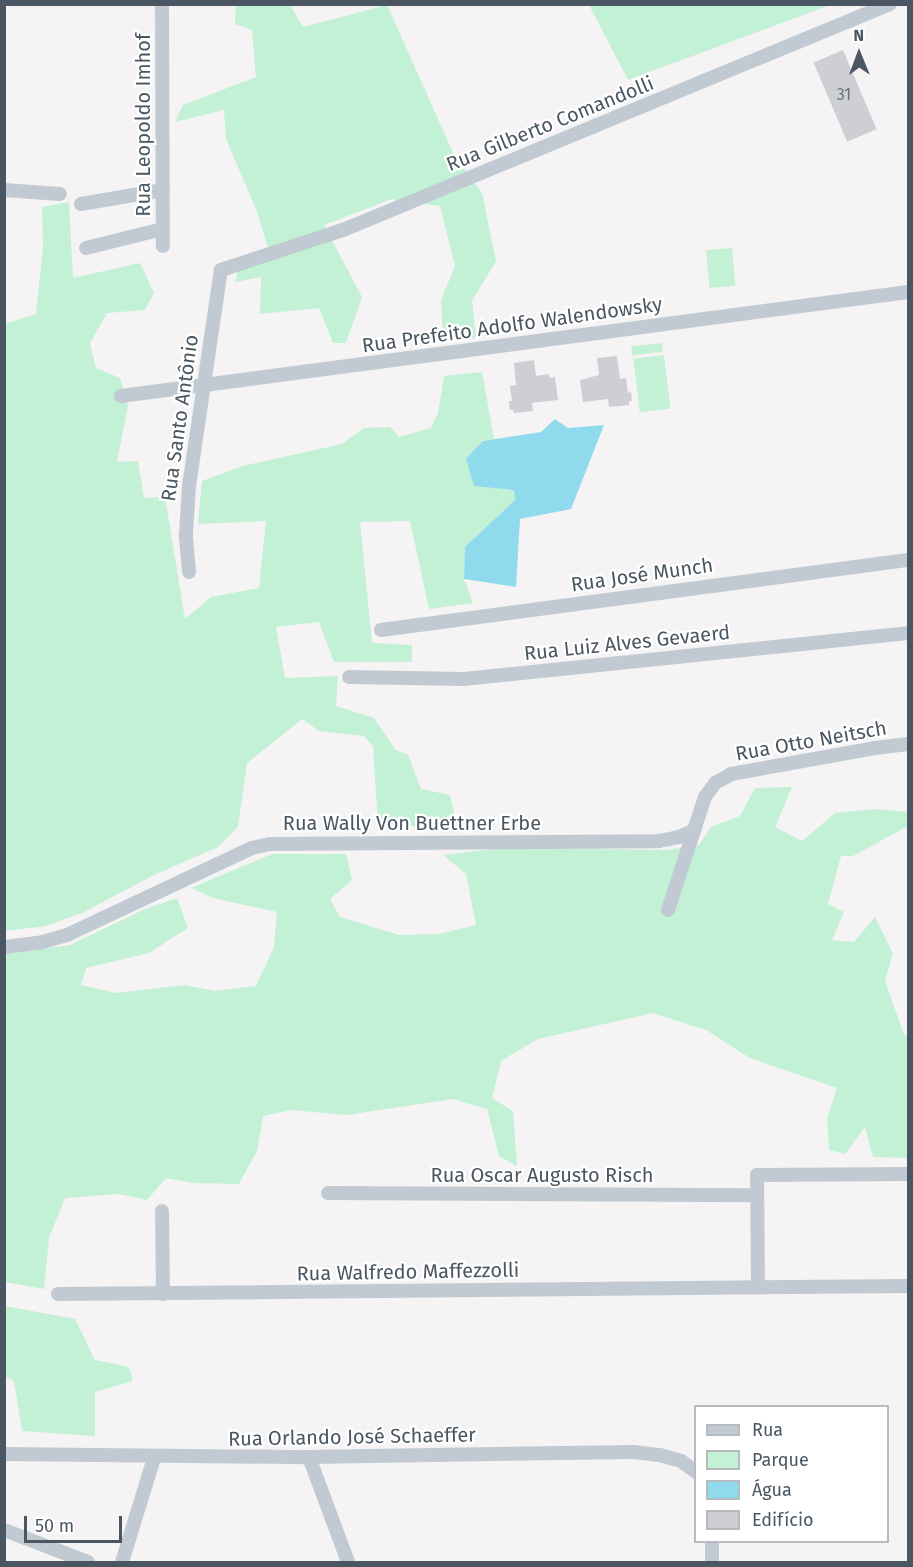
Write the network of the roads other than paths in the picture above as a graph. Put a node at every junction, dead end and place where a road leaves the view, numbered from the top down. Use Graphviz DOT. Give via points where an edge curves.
graph roads {
  1 [pos="162,4"];
  2 [pos="890,4"];
  3 [pos="4,190"];
  4 [pos="163,190"];
  5 [pos="60,194"];
  6 [pos="81,204"];
  7 [pos="163,229"];
  8 [pos="163,246"];
  9 [pos="86,248"];
  10 [pos="221,270"];
  11 [pos="909,292"];
  12 [pos="202,386"];
  13 [pos="121,396"];
  14 [pos="909,560"];
  15 [pos="189,573"];
  16 [pos="381,630"];
  17 [pos="909,633"];
  18 [pos="349,677"];
  19 [pos="909,744"];
  20 [pos="695,830"];
  21 [pos="668,910"];
  22 [pos="4,947"];
  23 [pos="909,1174"];
  24 [pos="328,1193"];
  25 [pos="756,1195"];
  26 [pos="162,1211"];
  27 [pos="758,1286"];
  28 [pos="909,1286"];
  29 [pos="58,1294"];
  30 [pos="163,1294"];
  31 [pos="4,1454"];
  32 [pos="309,1457"];
  33 [pos="154,1458"];
  34 [pos="694,1471"];
  35 [pos="4,1530"];
  36 [pos="712,1543"];
  37 [pos="88,1563"];
  38 [pos="123,1563"];
  39 [pos="348,1563"];
  40 [pos="712,1563"];
  1 -- 4 [label="street, Rua Leopoldo Imhof"];
  2 -- 10 [label="street, Rua Gilberto Comandolli" via="343,230"];
  3 -- 5 [label="street"];
  4 -- 6 [label="street"];
  4 -- 7 [label="street, Rua Leopoldo Imhof"];
  7 -- 8 [label="street, Rua Leopoldo Imhof"];
  7 -- 9 [label="street"];
  10 -- 12 [label="street, Rua Santo Antônio"];
  11 -- 12 [label="street, Rua Prefeito Adolfo Walendowsky"];
  12 -- 13 [label="street, Rua Prefeito Adolfo Walendowsky"];
  12 -- 15 [label="street, Rua Santo Antônio" via="187,510"];
  14 -- 16 [label="street, Rua José Munch"];
  17 -- 18 [label="street, Rua Luiz Alves Gevaerd" via="464,679"];
  19 -- 20 [label="street, Rua Otto Neitsch" via="731,774 715,783 705,797"];
  20 -- 21 [label="street, Rua Otto Neitsch"];
  20 -- 22 [label="street, Rua Wally Von Buettner Erbe" via="659,842 270,843 67,935"];
  23 -- 25 [label="street" via="757,1175"];
  24 -- 25 [label="street, Rua Oscar Augusto Risch"];
  25 -- 27 [label="street"];
  26 -- 30 [label="street"];
  27 -- 28 [label="street, Rua Walfredo Maffezzolli"];
  27 -- 30 [label="street, Rua Walfredo Maffezzolli"];
  29 -- 30 [label="street, Rua Walfredo Maffezzolli"];
  31 -- 33 [label="street, Rua Orlando José Schaeffer"];
  32 -- 33 [label="street, Rua Orlando José Schaeffer"];
  32 -- 34 [label="street, Rua Orlando José Schaeffer" via="634,1452 681,1461"];
  32 -- 39 [label="street"];
  33 -- 38 [label="street"];
  35 -- 37 [label="street"];
  36 -- 40 [label="street"];
}
